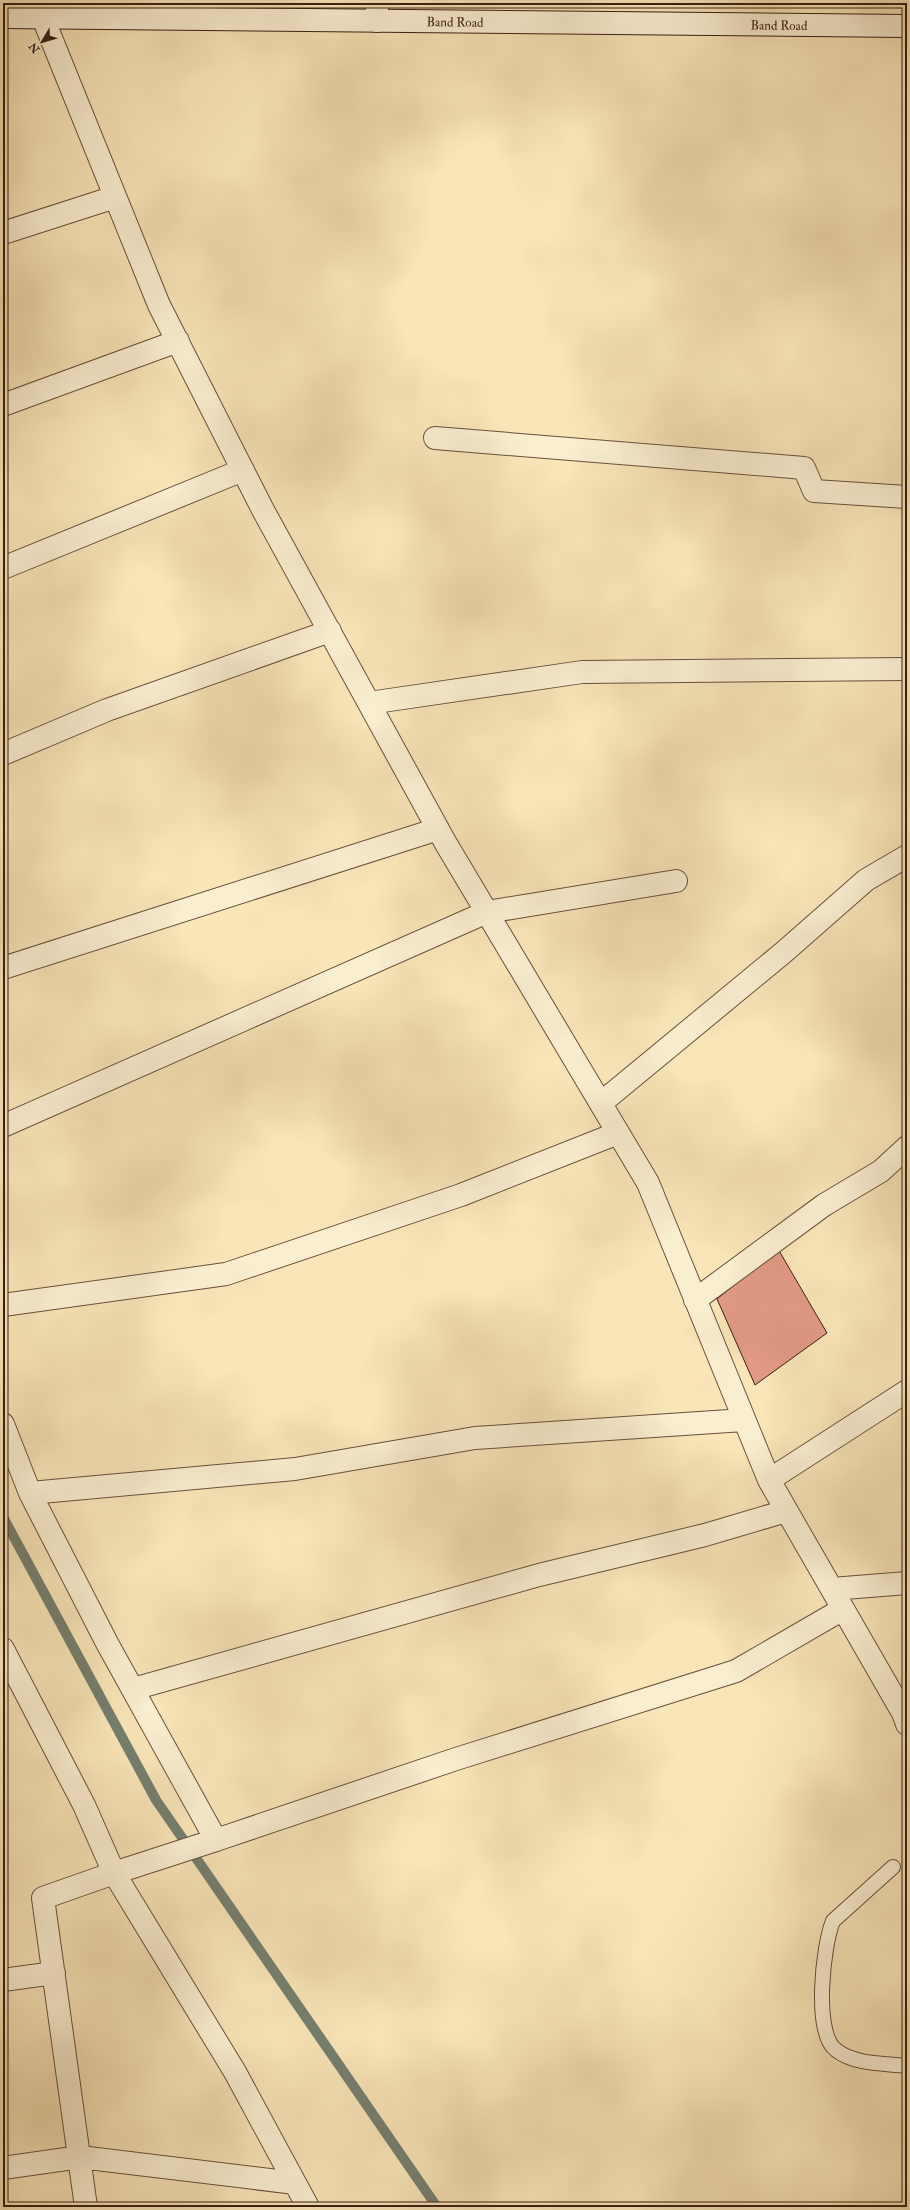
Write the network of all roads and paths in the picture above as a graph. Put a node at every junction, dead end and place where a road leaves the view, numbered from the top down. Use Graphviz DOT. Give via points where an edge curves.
graph roads {
  1 [pos="377,12"];
  2 [pos="3,18"];
  3 [pos="43,18"];
  4 [pos="907,26"];
  5 [pos="116,197"];
  6 [pos="3,233"];
  7 [pos="178,341"];
  8 [pos="3,405"];
  9 [pos="435,438"];
  10 [pos="243,470"];
  11 [pos="907,497"];
  12 [pos="3,568"];
  13 [pos="330,631"];
  14 [pos="907,669"];
  15 [pos="369,703"];
  16 [pos="3,754"];
  17 [pos="438,828"];
  18 [pos="907,856"];
  19 [pos="676,880"];
  20 [pos="487,912"];
  21 [pos="3,968"];
  22 [pos="601,1103"];
  23 [pos="3,1126"];
  24 [pos="618,1133"];
  25 [pos="907,1147"];
  26 [pos="695,1300"];
  27 [pos="3,1304"];
  28 [pos="907,1391"];
  29 [pos="744,1420"];
  30 [pos="3,1424"];
  31 [pos="769,1480"];
  32 [pos="30,1493"];
  33 [pos="786,1510"];
  34 [pos="907,1583"];
  35 [pos="832,1589"];
  36 [pos="843,1610"];
  37 [pos="3,1649"];
  38 [pos="133,1689"];
  39 [pos="907,1724"];
  40 [pos="209,1843"];
  41 [pos="893,1867"];
  42 [pos="114,1874"];
  43 [pos="54,1973"];
  44 [pos="3,1980"];
  45 [pos="907,2066"];
  46 [pos="80,2157"];
  47 [pos="3,2168"];
  48 [pos="295,2183"];
  49 [pos="86,2207"];
  50 [pos="308,2207"];
  1 -- 3 [label="street, Band Road"];
  1 -- 4 [label="street, Band Road"];
  2 -- 3 [label="street, Band Road"];
  3 -- 5 [label="street"];
  5 -- 6 [label="street"];
  5 -- 7 [label="street" via="159,305"];
  7 -- 8 [label="street"];
  7 -- 10 [label="street"];
  9 -- 11 [label="street" via="804,468 814,491"];
  10 -- 12 [label="street"];
  10 -- 13 [label="street"];
  13 -- 15 [label="street"];
  13 -- 16 [label="street" via="108,710"];
  14 -- 15 [label="street" via="582,672"];
  15 -- 17 [label="street"];
  17 -- 20 [label="street"];
  17 -- 21 [label="street"];
  18 -- 22 [label="street" via="866,880 784,952"];
  19 -- 20 [label="street"];
  20 -- 22 [label="street"];
  20 -- 23 [label="street"];
  22 -- 24 [label="street"];
  24 -- 26 [label="street" via="648,1183"];
  24 -- 27 [label="street" via="461,1195 226,1274"];
  25 -- 26 [label="street" via="881,1171 824,1205"];
  26 -- 29 [label="street"];
  28 -- 31 [label="street"];
  29 -- 31 [label="street"];
  29 -- 32 [label="street" via="475,1438 294,1469"];
  30 -- 32 [label="street"];
  31 -- 33 [label="street"];
  32 -- 38 [label="street"];
  33 -- 35 [label="street"];
  33 -- 38 [label="street" via="705,1535 540,1575"];
  34 -- 35 [label="street"];
  35 -- 36 [label="street"];
  36 -- 39 [label="street"];
  36 -- 40 [label="street" via="736,1671 456,1760"];
  37 -- 42 [label="street" via="84,1805"];
  38 -- 40 [label="street"];
  40 -- 42 [label="street"];
  41 -- 45 [label="lane" via="833,1921 829,1931 821,1993 826,2033 835,2049 849,2058"];
  42 -- 43 [label="street" via="44,1898"];
  42 -- 48 [label="street" via="235,2072"];
  43 -- 44 [label="street"];
  43 -- 46 [label="street"];
  46 -- 47 [label="street"];
  46 -- 48 [label="street"];
  46 -- 49 [label="street"];
  48 -- 50 [label="street"];
}
